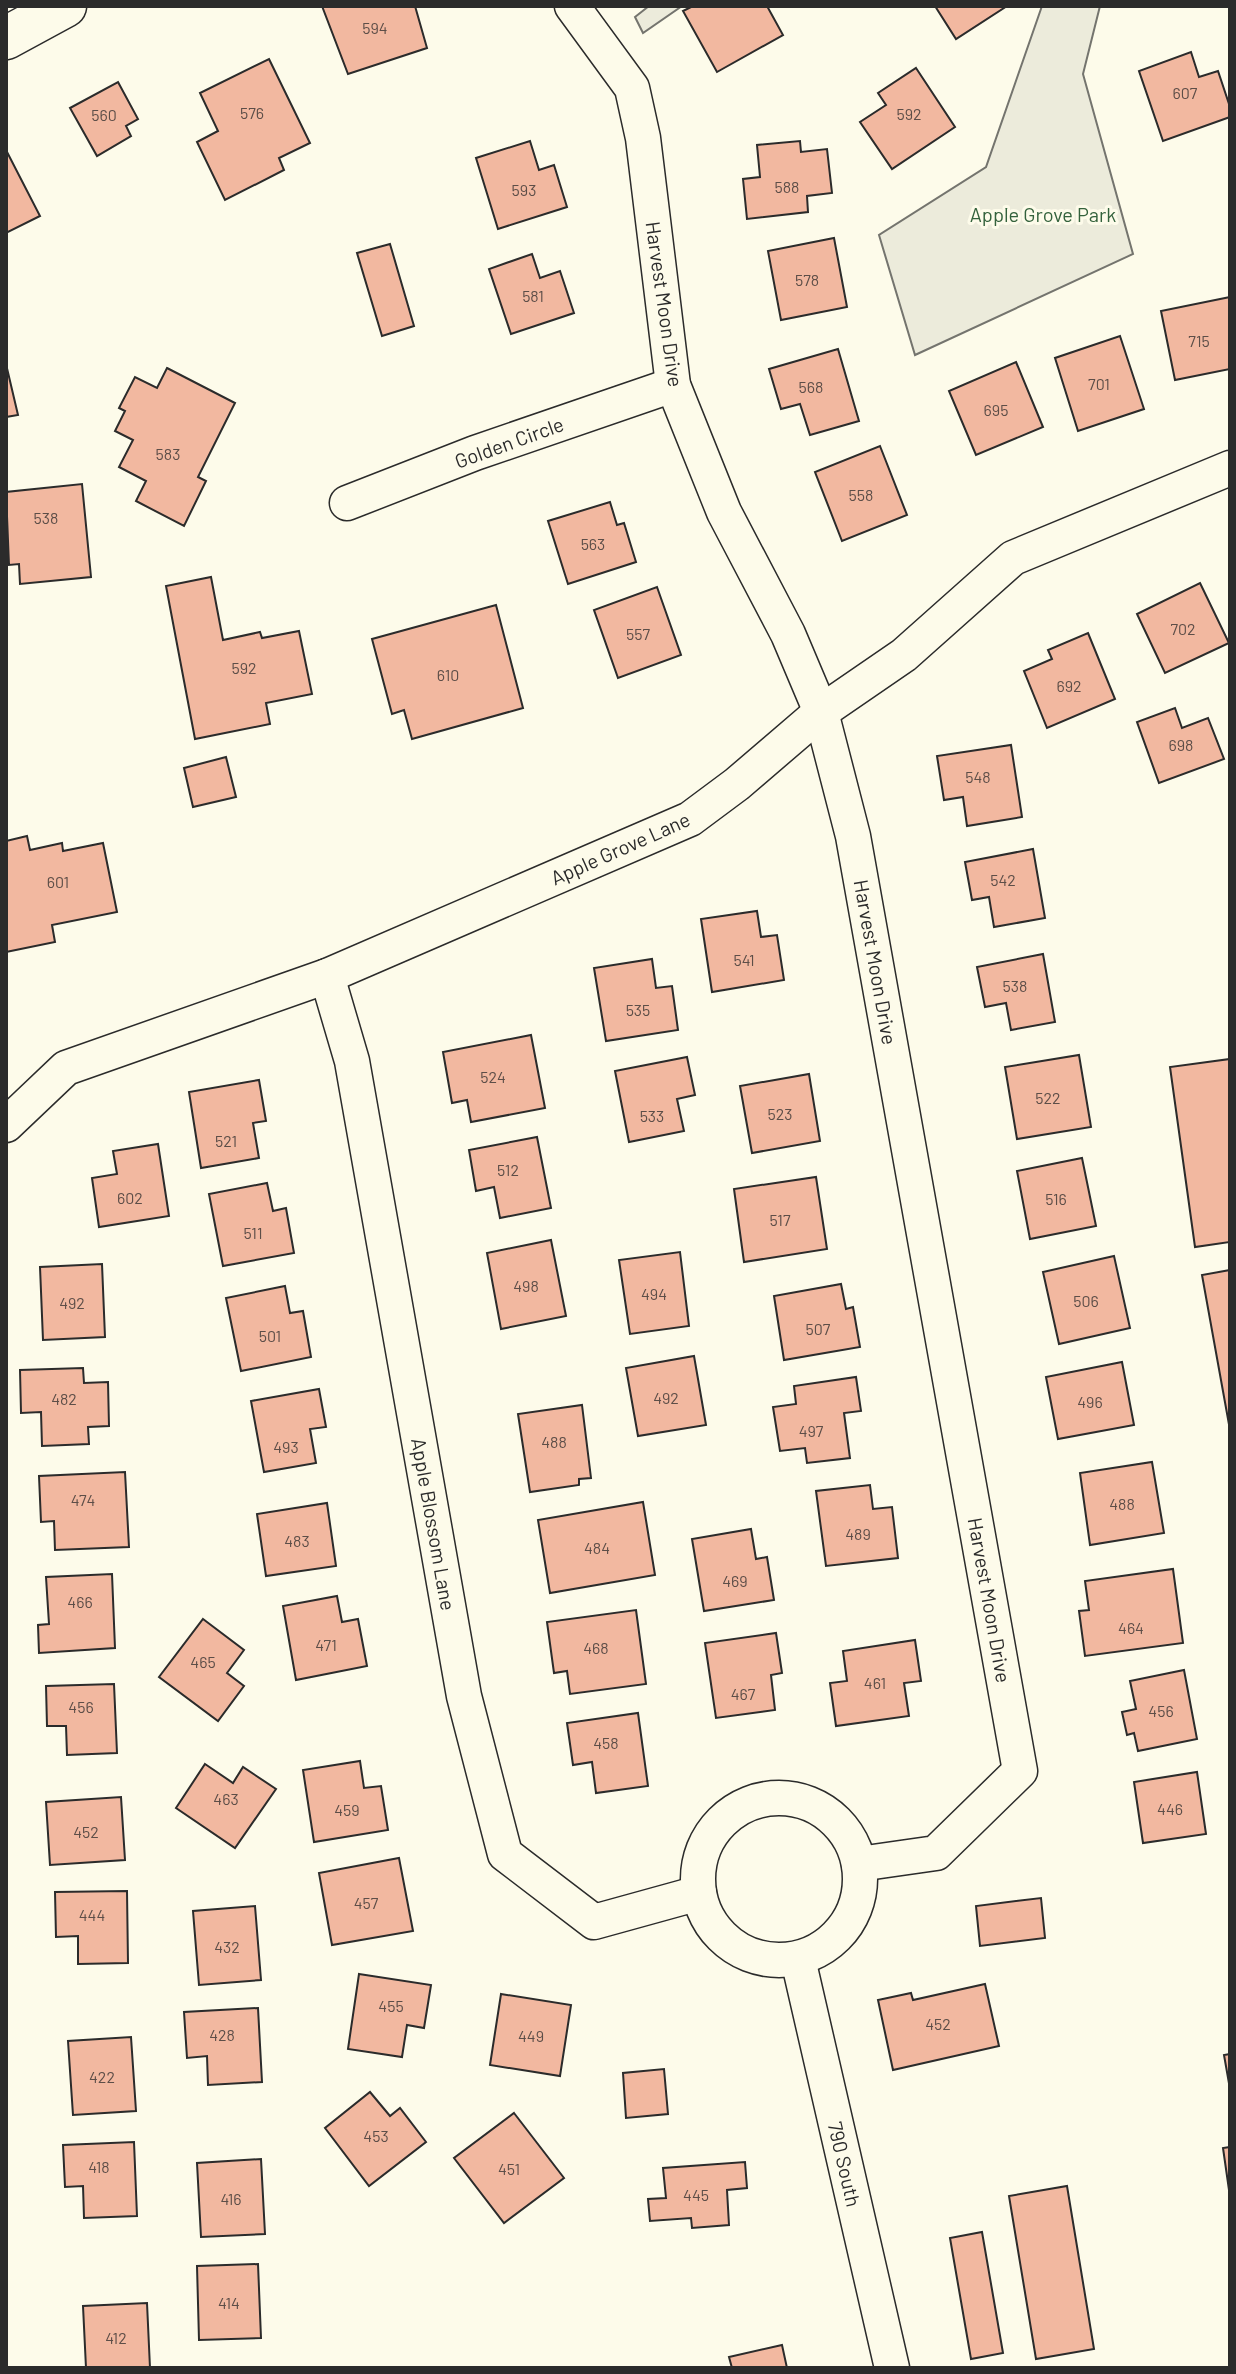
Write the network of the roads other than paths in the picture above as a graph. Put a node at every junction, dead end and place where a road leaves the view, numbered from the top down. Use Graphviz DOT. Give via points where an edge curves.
graph roads {
  1 [pos="65,6"];
  2 [pos="572,6"];
  3 [pos="6,38"];
  4 [pos="673,385"];
  5 [pos="1230,468"];
  6 [pos="347,503"];
  7 [pos="821,712"];
  8 [pos="327,976"];
  9 [pos="6,1125"];
  10 [pos="859,1864"];
  11 [pos="699,1893"];
  12 [pos="798,1959"];
  13 [pos="892,2368"];
  1 -- 3 [label="street"];
  2 -- 4 [label="street, Harvest Moon Drive" via="632,88 643,138"];
  4 -- 6 [label="street, Golden Circle"];
  4 -- 7 [label="street, Harvest Moon Drive" via="724,512 788,634"];
  5 -- 7 [label="street, Apple Grove Lane" via="1013,558 904,655"];
  7 -- 8 [label="street, Apple Grove Lane" via="690,819"];
  7 -- 10 [label="street, Harvest Moon Drive" via="853,836 1020,1771 936,1853"];
  8 -- 9 [label="street, Apple Grove Lane" via="66,1068"];
  8 -- 11 [label="street, Apple Blossom Lane" via="352,1061 464,1696 505,1854 594,1922"];
  10 -- 11 [label="street" via="851,1840 825,1812 790,1798 765,1798 741,1807 706,1843"];
  10 -- 12 [label="street" via="858,1902 851,1919 819,1951"];
  11 -- 12 [label="street" via="707,1918 746,1954 771,1961"];
  12 -- 13 [label="street, 790 South"];
}
